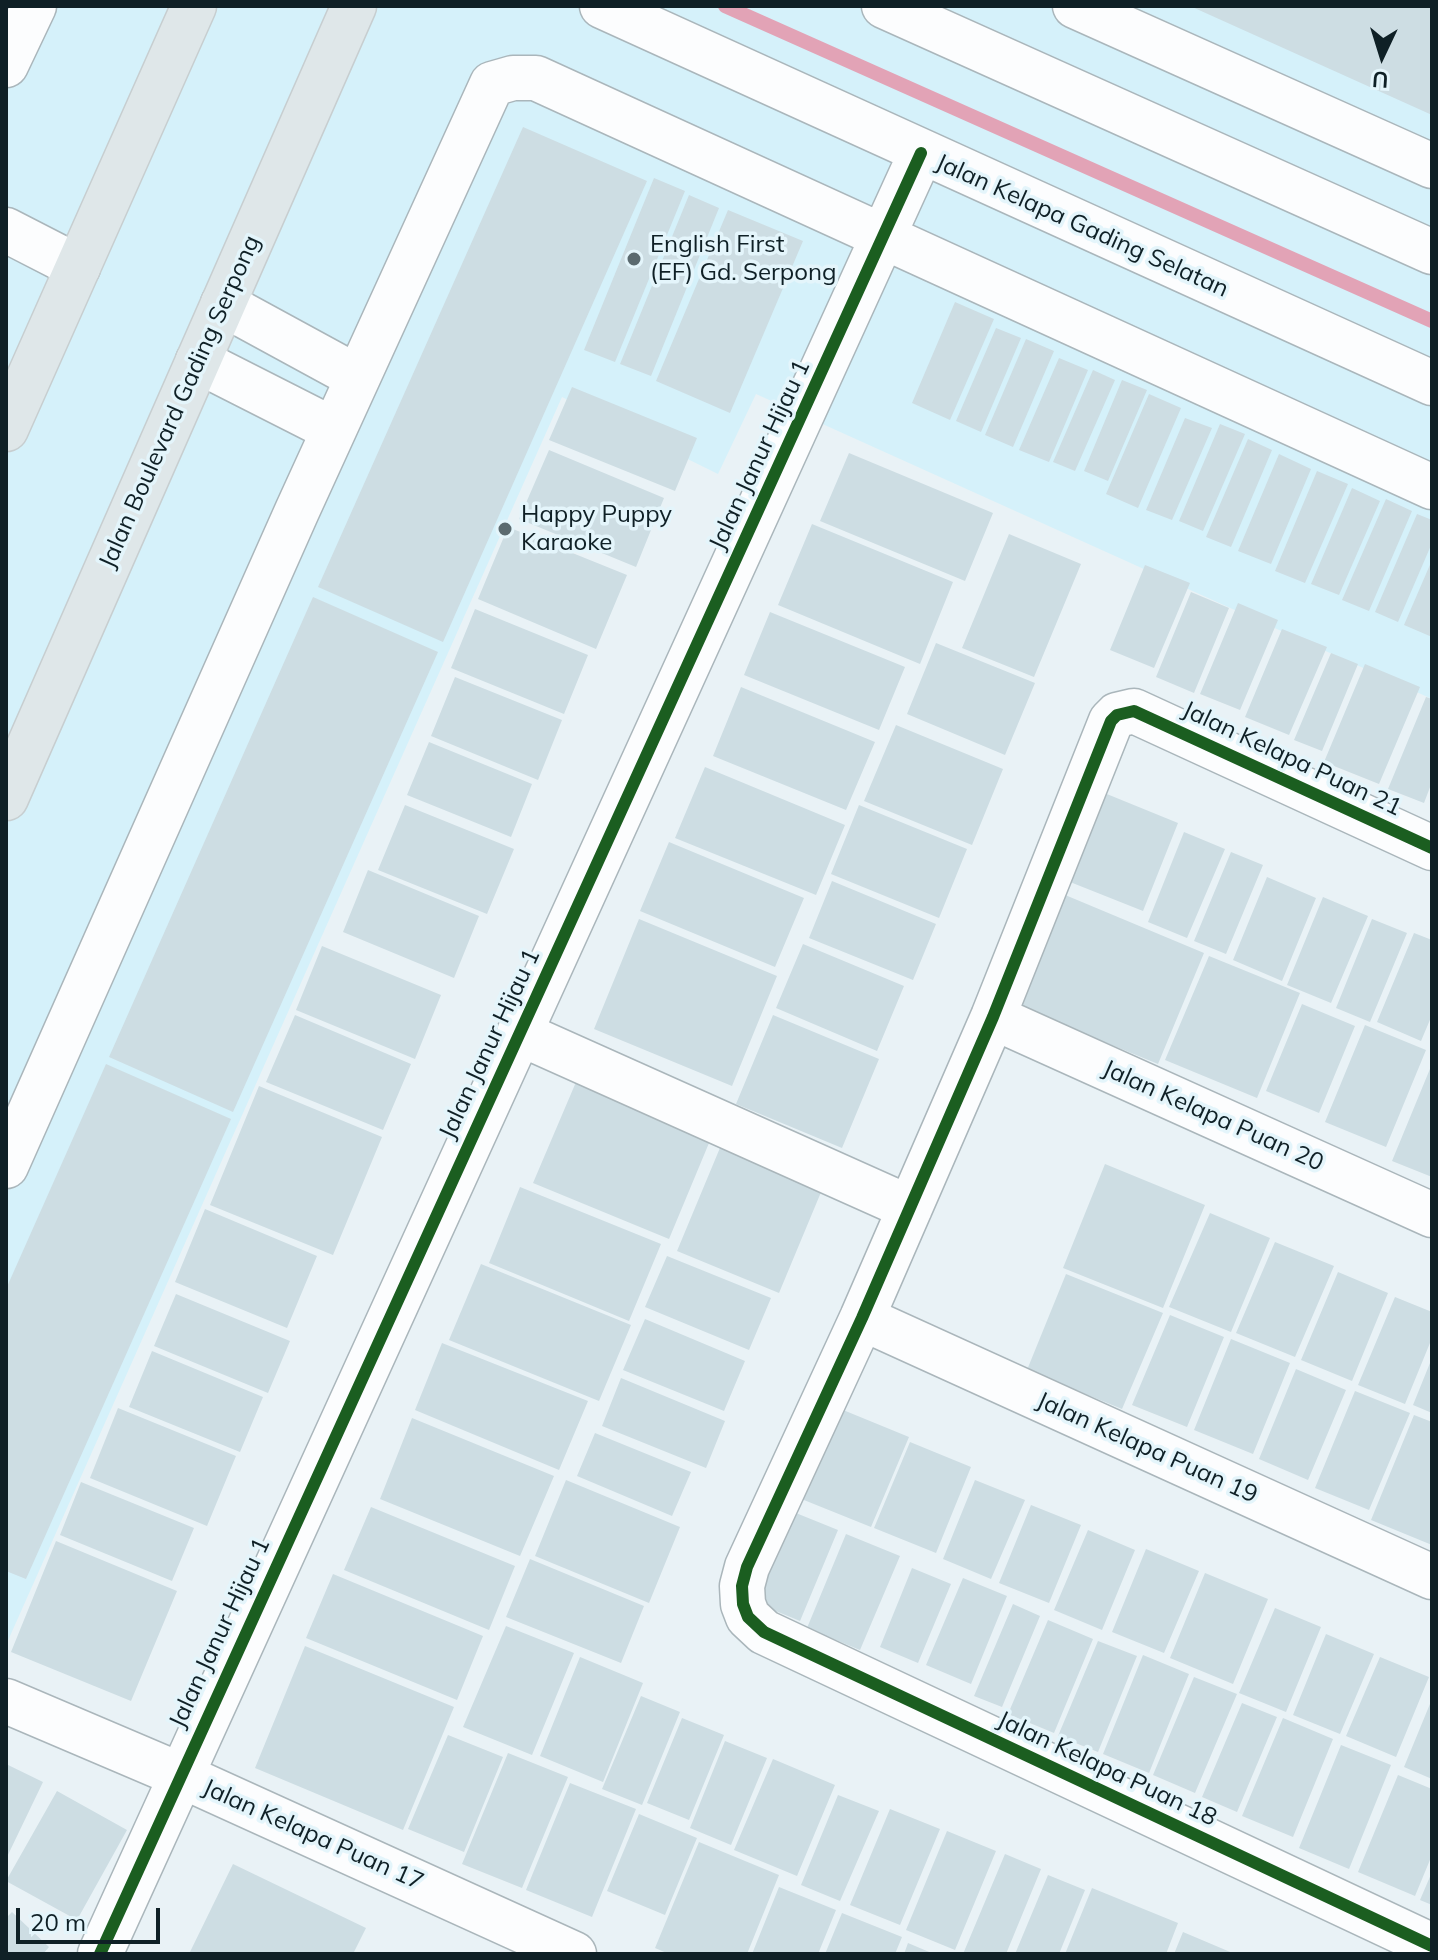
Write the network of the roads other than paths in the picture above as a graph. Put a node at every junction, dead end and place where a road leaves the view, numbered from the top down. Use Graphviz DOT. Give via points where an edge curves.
graph roads {
  1 [pos="34,6"];
  2 [pos="194,6"];
  3 [pos="354,6"];
  4 [pos="602,6"];
  5 [pos="884,6"];
  6 [pos="1075,6"];
  7 [pos="6,65"];
  8 [pos="921,153"];
  9 [pos="1432,166"];
  10 [pos="6,230"];
  11 [pos="883,238"];
  12 [pos="1432,252"];
  13 [pos="78,267"];
  14 [pos="223,304"];
  15 [pos="198,361"];
  16 [pos="357,377"];
  17 [pos="1432,383"];
  18 [pos="6,429"];
  19 [pos="334,430"];
  20 [pos="1432,487"];
  21 [pos="6,798"];
  22 [pos="1432,848"];
  23 [pos="993,1017"];
  24 [pos="519,1033"];
  25 [pos="6,1166"];
  26 [pos="910,1208"];
  27 [pos="1432,1215"];
  28 [pos="862,1318"];
  29 [pos="1432,1577"];
  30 [pos="6,1701"];
  31 [pos="180,1775"];
  32 [pos="1432,1946"];
  33 [pos="100,1954"];
  34 [pos="574,1954"];
  1 -- 7 [label="street"];
  2 -- 13 [label="main road"];
  3 -- 14 [label="main road, Jalan Boulevard Gading Serpong"];
  4 -- 8 [label="street, Jalan Kelapa Gading Selatan"];
  5 -- 12 [label="street"];
  6 -- 9 [label="street"];
  8 -- 11 [label="street, Jalan Janur Hijau 1"];
  8 -- 17 [label="street, Jalan Kelapa Gading Selatan"];
  10 -- 13 [label="street"];
  11 -- 16 [label="street" via="536,78 513,78 492,84"];
  11 -- 20 [label="street"];
  11 -- 24 [label="street, Jalan Janur Hijau 1"];
  13 -- 18 [label="main road"];
  14 -- 15 [label="main road, Jalan Boulevard Gading Serpong"];
  14 -- 16 [label="street"];
  15 -- 19 [label="street"];
  15 -- 21 [label="main road, Jalan Boulevard Gading Serpong"];
  16 -- 19 [label="street"];
  19 -- 25 [label="street"];
  22 -- 23 [label="street, Jalan Kelapa Puan 21" via="1134,711 1124,712 1111,721"];
  23 -- 26 [label="street"];
  23 -- 27 [label="street, Jalan Kelapa Puan 20"];
  24 -- 26 [label="street"];
  24 -- 31 [label="street, Jalan Janur Hijau 1"];
  26 -- 28 [label="street"];
  28 -- 29 [label="street, Jalan Kelapa Puan 19"];
  28 -- 32 [label="street, Jalan Kelapa Puan 18" via="747,1567 742,1586 748,1617 764,1632"];
  30 -- 31 [label="street, Jalan Kelapa Puan 17"];
  31 -- 33 [label="street, Jalan Janur Hijau 1"];
  31 -- 34 [label="street, Jalan Kelapa Puan 17"];
}
